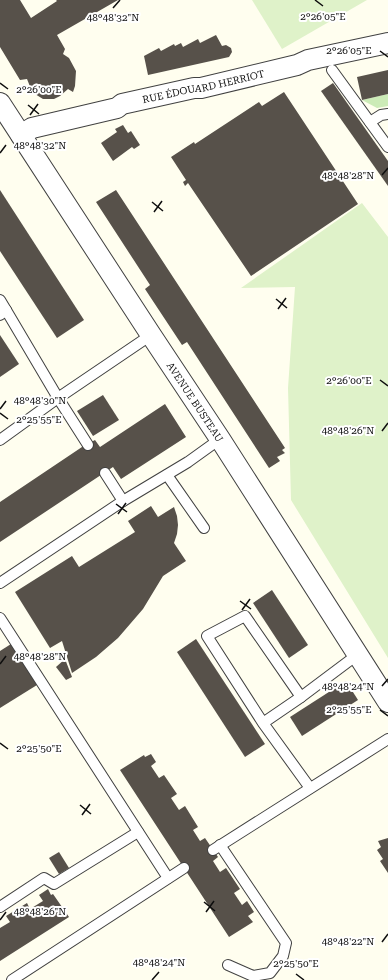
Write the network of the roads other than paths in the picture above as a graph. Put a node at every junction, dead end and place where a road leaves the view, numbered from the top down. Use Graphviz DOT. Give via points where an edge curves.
graph roads {
  1 [pos="388,42"];
  2 [pos="332,70"];
  3 [pos="0,103"];
  4 [pos="388,114"];
  5 [pos="370,122"];
  6 [pos="21,135"];
  7 [pos="388,147"];
  8 [pos="0,300"];
  9 [pos="3,312"];
  10 [pos="151,335"];
  11 [pos="58,398"];
  12 [pos="0,440"];
  13 [pos="220,440"];
  14 [pos="88,445"];
  15 [pos="105,473"];
  16 [pos="166,475"];
  17 [pos="124,501"];
  18 [pos="204,528"];
  19 [pos="0,582"];
  20 [pos="0,618"];
  21 [pos="357,655"];
  22 [pos="302,697"];
  23 [pos="388,702"];
  24 [pos="263,723"];
  25 [pos="388,739"];
  26 [pos="310,788"];
  27 [pos="138,832"];
  28 [pos="184,868"];
  29 [pos="168,878"];
  30 [pos="0,907"];
  31 [pos="228,965"];
  32 [pos="12,980"];
  1 -- 6 [label="street, RUE ÉDOUARD HERRIOT" via="308,60 297,66 122,104 117,108 32,128"];
  2 -- 5 [label="lane"];
  3 -- 6 [label="street, AVENUE BUSTEAU"];
  4 -- 5 [label="lane"];
  5 -- 7 [label="lane"];
  6 -- 10 [label="street, AVENUE BUSTEAU"];
  8 -- 9 [label="lane"];
  9 -- 11 [label="lane"];
  10 -- 11 [label="lane"];
  10 -- 13 [label="street, AVENUE BUSTEAU"];
  11 -- 12 [label="lane"];
  11 -- 14 [label="lane"];
  13 -- 16 [label="lane"];
  13 -- 21 [label="street, AVENUE BUSTEAU"];
  15 -- 17 [label="lane"];
  16 -- 17 [label="lane"];
  16 -- 18 [label="lane"];
  17 -- 19 [label="lane"];
  20 -- 27 [label="lane"];
  21 -- 22 [label="lane"];
  21 -- 23 [label="street, AVENUE BUSTEAU"];
  22 -- 24 [label="lane"];
  22 -- 24 [label="lane" via="245,616 207,636"];
  24 -- 26 [label="lane"];
  25 -- 26 [label="lane"];
  26 -- 31 [label="lane" via="217,847 286,943 283,956 270,973 253,976"];
  27 -- 29 [label="lane"];
  27 -- 30 [label="lane" via="54,884 44,878"];
  28 -- 29 [label="lane"];
  29 -- 32 [label="lane"];
}
